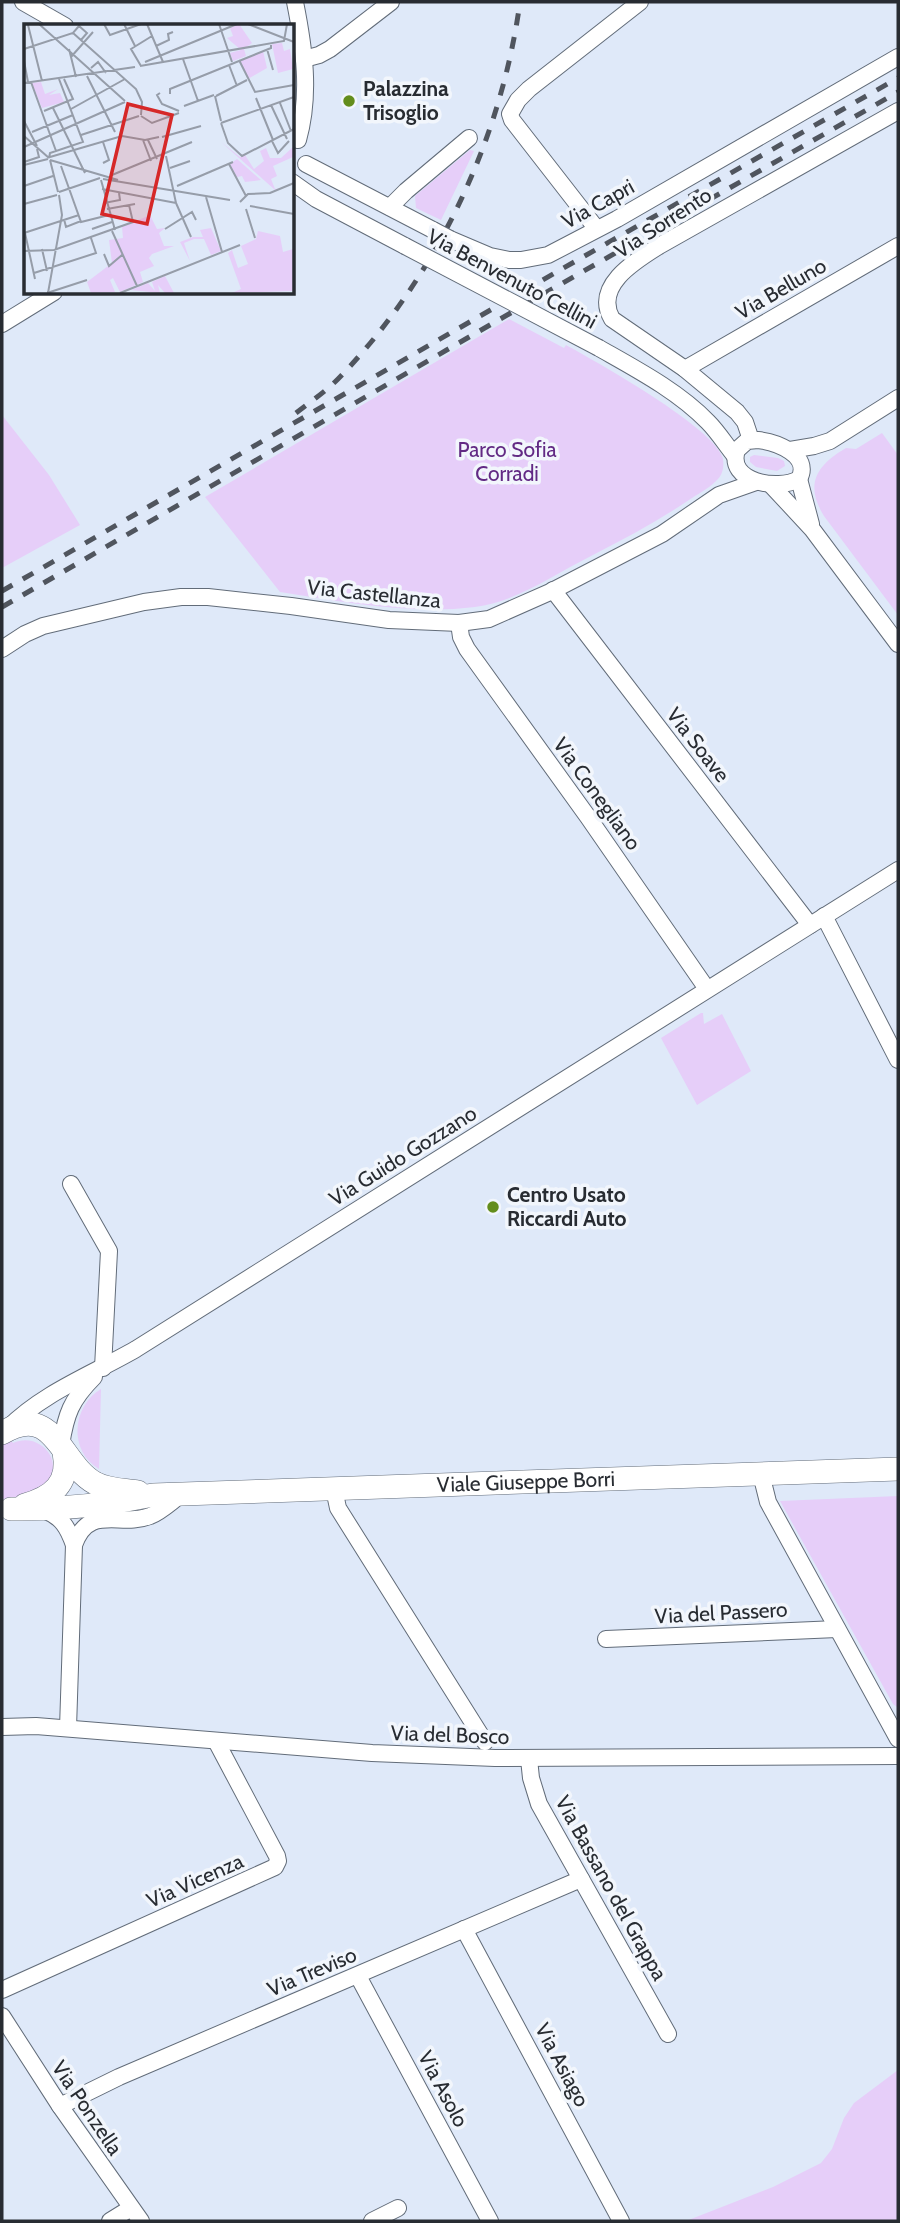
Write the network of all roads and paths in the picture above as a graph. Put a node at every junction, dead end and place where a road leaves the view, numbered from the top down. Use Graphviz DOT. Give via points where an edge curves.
graph roads {
  1 [pos="23,2"];
  2 [pos="295,2"];
  3 [pos="391,2"];
  4 [pos="640,2"];
  5 [pos="62,24"];
  6 [pos="898,57"];
  7 [pos="304,58"];
  8 [pos="898,111"];
  9 [pos="295,138"];
  10 [pos="469,138"];
  11 [pos="306,164"];
  12 [pos="294,179"];
  13 [pos="294,182"];
  14 [pos="390,207"];
  15 [pos="596,228"];
  16 [pos="898,246"];
  17 [pos="51,294"];
  18 [pos="2,324"];
  19 [pos="685,369"];
  20 [pos="898,398"];
  21 [pos="707,422"];
  22 [pos="749,441"];
  23 [pos="830,441"];
  24 [pos="790,450"];
  25 [pos="736,461"];
  26 [pos="801,475"];
  27 [pos="764,484"];
  28 [pos="719,495"];
  29 [pos="813,529"];
  30 [pos="553,590"];
  31 [pos="459,623"];
  32 [pos="898,644"];
  33 [pos="2,649"];
  34 [pos="898,870"];
  35 [pos="817,921"];
  36 [pos="707,989"];
  37 [pos="898,1060"];
  38 [pos="71,1185"];
  39 [pos="103,1368"];
  40 [pos="4,1431"];
  41 [pos="62,1449"];
  42 [pos="898,1469"];
  43 [pos="761,1474"];
  44 [pos="334,1489"];
  45 [pos="181,1494"];
  46 [pos="153,1495"];
  47 [pos="6,1510"];
  48 [pos="44,1510"];
  49 [pos="74,1545"];
  50 [pos="837,1629"];
  51 [pos="606,1639"];
  52 [pos="2,1727"];
  53 [pos="68,1728"];
  54 [pos="898,1739"];
  55 [pos="216,1741"];
  56 [pos="485,1742"];
  57 [pos="898,1756"];
  58 [pos="529,1759"];
  59 [pos="581,1879"];
  60 [pos="464,1928"];
  61 [pos="358,1976"];
  62 [pos="2,1990"];
  63 [pos="2,2016"];
  64 [pos="668,2034"];
  65 [pos="60,2106"];
  66 [pos="398,2208"];
  67 [pos="136,2215"];
  68 [pos="110,2221"];
  69 [pos="372,2221"];
  70 [pos="490,2221"];
  71 [pos="621,2221"];
  1 -- 5 [label="street"];
  2 -- 7 [label="street"];
  3 -- 7 [label="street" via="330,49"];
  4 -- 15 [label="street" via="529,89 510,114"];
  6 -- 15 [label="street, Via Capri"];
  7 -- 9 [label="street" via="305,106"];
  8 -- 19 [label="street, Via Sorrento" via="659,246 614,281 608,301 612,320"];
  9 -- 11 [label="street" via="304,148"];
  10 -- 14 [label="street"];
  11 -- 12 [label="street"];
  11 -- 14 [label="street, Via Capri"];
  13 -- 21 [label="street, Via Benvenuto Cellini, bridge" via="316,199 599,348 670,392"];
  14 -- 15 [label="street, Via Capri, bridge" via="490,256 522,260 557,251"];
  16 -- 19 [label="street, Via Belluno"];
  17 -- 18 [label="street"];
  19 -- 22 [label="street, Via Sorrento" via="740,415"];
  20 -- 23 [label="street"];
  21 -- 22 [label="street, Via Benvenuto Cellini"];
  21 -- 25 [label="street, Via Benvenuto Cellini"];
  22 -- 24 [label="street" via="772,442"];
  22 -- 25 [label="street" via="741,445"];
  23 -- 24 [label="street"];
  23 -- 26 [label="street"];
  24 -- 26 [label="street" via="799,461"];
  25 -- 27 [label="street" via="747,477"];
  25 -- 28 [label="street, Via Castellanza"];
  26 -- 27 [label="street" via="787,484"];
  26 -- 29 [label="street"];
  27 -- 28 [label="street, Via Castellanza"];
  27 -- 29 [label="street"];
  28 -- 30 [label="street, Via Castellanza" via="666,531"];
  29 -- 32 [label="street"];
  30 -- 31 [label="street, Via Castellanza" via="495,617"];
  30 -- 35 [label="street, Via Soave"];
  31 -- 33 [label="street, Via Castellanza" via="367,619 290,606 181,597 48,624"];
  31 -- 36 [label="street, Via Conegliano" via="467,649"];
  34 -- 35 [label="street, Via Guido Gozzano"];
  35 -- 36 [label="street, Via Guido Gozzano"];
  35 -- 37 [label="street"];
  36 -- 39 [label="street, Via Guido Gozzano"];
  38 -- 39 [label="street" via="109,1251"];
  39 -- 40 [label="street, Via Guido Gozzano" via="25,1412"];
  39 -- 41 [label="street" via="71,1405"];
  40 -- 41 [label="main road" via="39,1426 49,1431"];
  41 -- 46 [label="main road" via="97,1484"];
  41 -- 47 [label="main road" via="65,1471 54,1491 41,1500"];
  42 -- 43 [label="main road, Viale Giuseppe Borri"];
  43 -- 44 [label="main road, Viale Giuseppe Borri"];
  43 -- 50 [label="street, Via del Passero" via="768,1502"];
  44 -- 45 [label="main road, Viale Giuseppe Borri"];
  44 -- 56 [label="street" via="338,1508"];
  45 -- 46 [label="main road, Viale Giuseppe Borri"];
  45 -- 49 [label="street" via="147,1517 90,1522"];
  46 -- 48 [label="main road"];
  47 -- 48 [label="main road"];
  48 -- 49 [label="street" via="61,1519"];
  49 -- 53 [label="street"];
  50 -- 51 [label="street, Via del Passero"];
  50 -- 54 [label="street, Via del Passero"];
  52 -- 53 [label="street, Via del Bosco"];
  53 -- 55 [label="street, Via del Bosco"];
  55 -- 58 [label="street, Via del Bosco"];
  55 -- 62 [label="street, Via Vicenza" via="277,1856 275,1867"];
  57 -- 58 [label="street, Via del Bosco"];
  58 -- 59 [label="street, Via Bassano del Grappa" via="537,1799"];
  59 -- 60 [label="street, Via Treviso"];
  59 -- 64 [label="street, Via Bassano del Grappa"];
  60 -- 61 [label="street, Via Treviso"];
  60 -- 71 [label="street, Via Asiago"];
  61 -- 65 [label="street, Via Treviso"];
  61 -- 70 [label="street, Via Asolo"];
  63 -- 65 [label="street, Via Ponzella"];
  65 -- 67 [label="street, Via Ponzella"];
  66 -- 69 [label="street"];
  67 -- 68 [label="street"];
}
